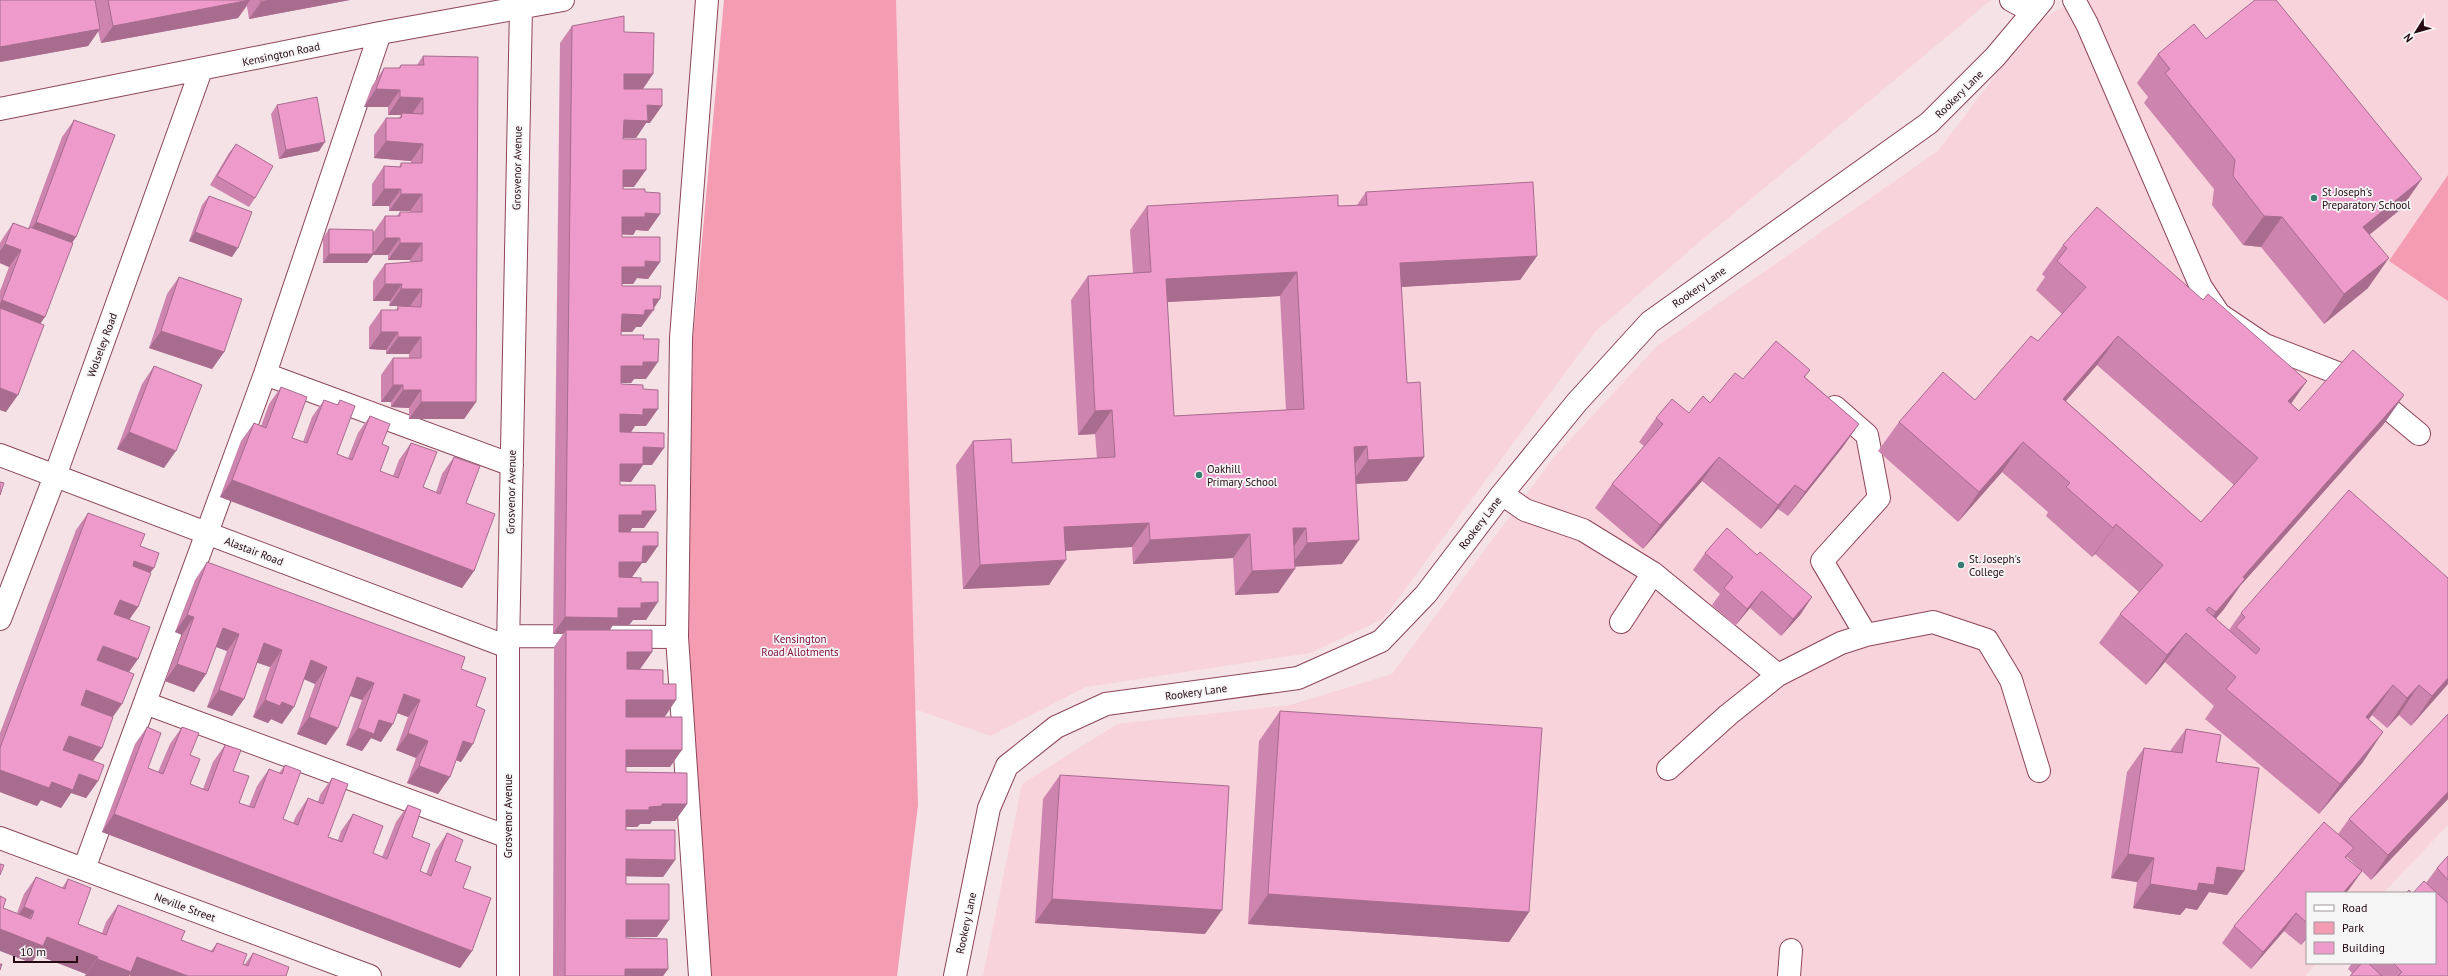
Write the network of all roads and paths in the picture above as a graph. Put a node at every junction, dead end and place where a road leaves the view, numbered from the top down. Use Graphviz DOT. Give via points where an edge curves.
graph roads {
  1 [pos="563,0"];
  2 [pos="707,0"];
  3 [pos="2010,0"];
  4 [pos="2074,0"];
  5 [pos="2038,6"];
  6 [pos="521,7"];
  7 [pos="380,33"];
  8 [pos="201,70"];
  9 [pos="0,109"];
  10 [pos="266,374"];
  11 [pos="1819,394"];
  12 [pos="2419,434"];
  13 [pos="0,455"];
  14 [pos="512,465"];
  15 [pos="55,476"];
  16 [pos="1502,494"];
  17 [pos="206,533"];
  18 [pos="1653,574"];
  19 [pos="0,619"];
  20 [pos="1621,622"];
  21 [pos="1866,635"];
  22 [pos="677,637"];
  23 [pos="508,642"];
  24 [pos="1778,675"];
  25 [pos="145,703"];
  26 [pos="1668,769"];
  27 [pos="2039,771"];
  28 [pos="508,837"];
  29 [pos="0,838"];
  30 [pos="84,869"];
  31 [pos="1791,950"];
  32 [pos="370,976"];
  33 [pos="508,976"];
  34 [pos="700,976"];
  35 [pos="955,976"];
  36 [pos="1790,976"];
  1 -- 6 [label="street, Kensington Road"];
  2 -- 22 [label="street" via="681,338"];
  3 -- 5 [label="street"];
  4 -- 12 [label="street" via="2087,24 2201,287 2219,314 2265,345 2353,380"];
  5 -- 16 [label="street, Rookery Lane" via="1996,57 1929,123 1650,322 1578,402"];
  6 -- 7 [label="street, Kensington Road"];
  6 -- 14 [label="street, Grosvenor Avenue"];
  7 -- 8 [label="street, Kensington Road"];
  7 -- 10 [label="street"];
  8 -- 9 [label="street, Kensington Road"];
  8 -- 15 [label="street, Wolseley Road"];
  10 -- 14 [label="street"];
  10 -- 17 [label="street"];
  11 -- 21 [label="street" via="1867,436 1878,498 1822,561"];
  13 -- 15 [label="street, Alastair Road"];
  14 -- 23 [label="street, Grosvenor Avenue"];
  15 -- 17 [label="street, Alastair Road"];
  15 -- 19 [label="street, Wolseley Road"];
  16 -- 18 [label="street" via="1525,510 1583,530"];
  16 -- 35 [label="street, Rookery Lane" via="1426,594 1381,641 1298,678 1106,704 1056,727 1007,766 989,808"];
  17 -- 23 [label="street, Alastair Road"];
  17 -- 25 [label="street"];
  18 -- 20 [label="street"];
  18 -- 24 [label="street"];
  21 -- 24 [label="street" via="1841,643"];
  21 -- 27 [label="street" via="1933,622 1987,640 2011,680"];
  22 -- 23 [label="street"];
  22 -- 34 [label="street"];
  23 -- 28 [label="street, Grosvenor Avenue"];
  24 -- 26 [label="street" via="1728,715"];
  25 -- 28 [label="street"];
  25 -- 30 [label="street"];
  28 -- 33 [label="street, Grosvenor Avenue"];
  29 -- 30 [label="street, Neville Street"];
  30 -- 32 [label="street, Neville Street"];
  31 -- 36 [label="street"];
}
